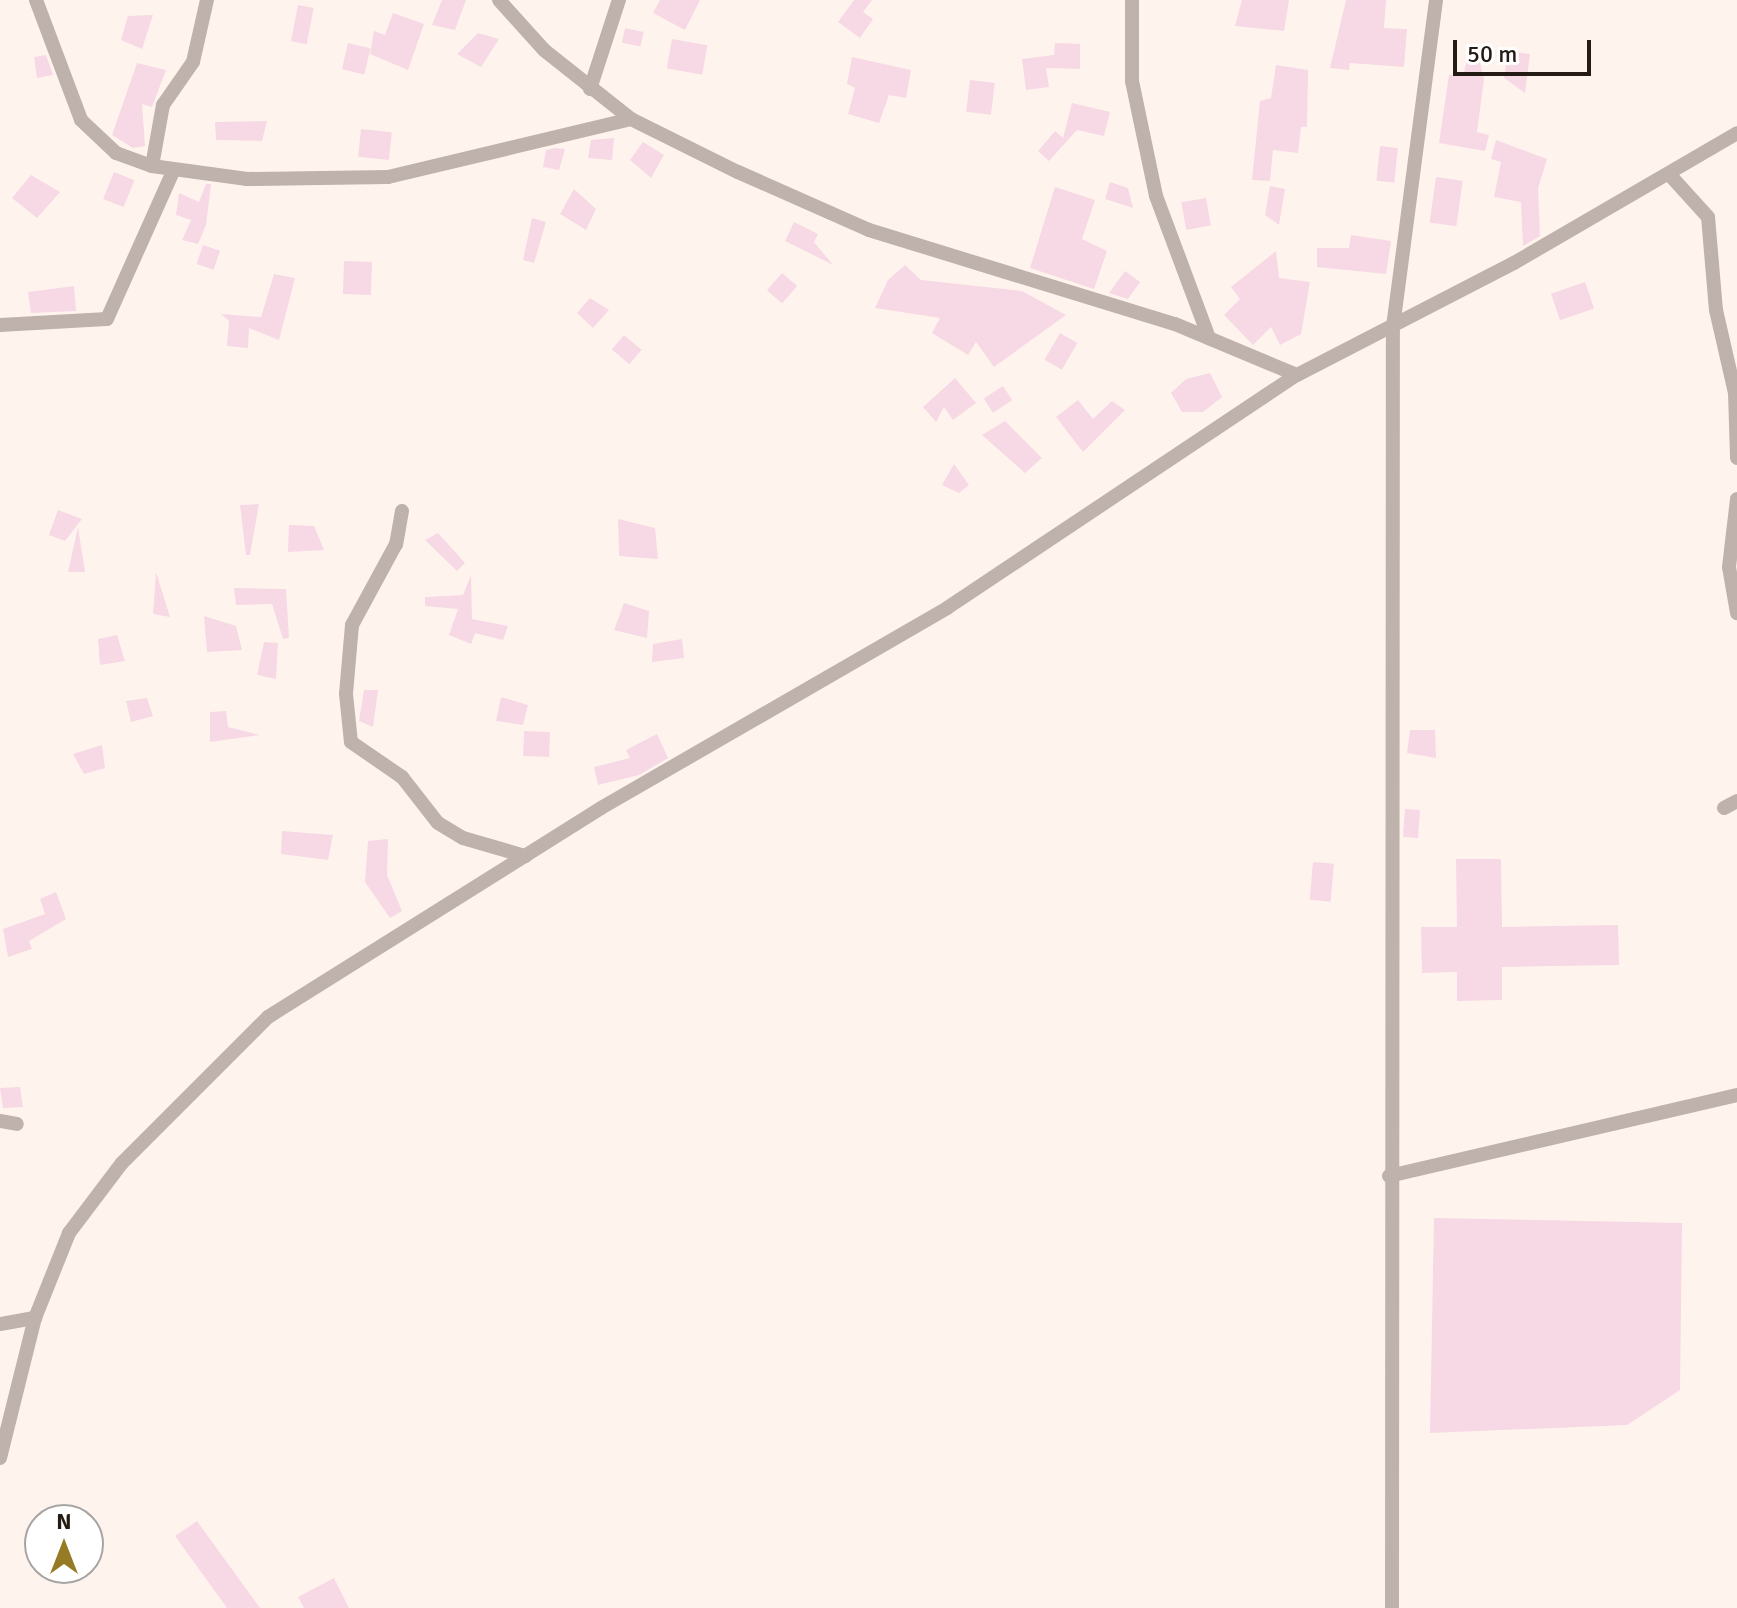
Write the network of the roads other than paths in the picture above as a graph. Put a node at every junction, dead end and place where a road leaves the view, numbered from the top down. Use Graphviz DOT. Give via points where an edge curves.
graph roads {
  1 [pos="36,0"];
  2 [pos="207,0"];
  3 [pos="499,0"];
  4 [pos="619,0"];
  5 [pos="1132,0"];
  6 [pos="1436,0"];
  7 [pos="590,89"];
  8 [pos="631,119"];
  9 [pos="1737,133"];
  10 [pos="152,166"];
  11 [pos="174,169"];
  12 [pos="1669,174"];
  13 [pos="0,325"];
  14 [pos="1393,327"];
  15 [pos="1209,338"];
  16 [pos="1297,375"];
  17 [pos="1737,458"];
  18 [pos="1737,499"];
  19 [pos="402,511"];
  20 [pos="1737,613"];
  21 [pos="525,856"];
  22 [pos="1737,1095"];
  23 [pos="0,1121"];
  24 [pos="17,1124"];
  25 [pos="1389,1176"];
  26 [pos="35,1318"];
  27 [pos="0,1324"];
  28 [pos="0,1458"];
  29 [pos="1392,1608"];
  1 -- 10 [label="street" via="81,120 116,153"];
  2 -- 10 [label="street" via="193,62 163,105"];
  3 -- 7 [label="street"];
  4 -- 7 [label="street"];
  5 -- 15 [label="street" via="1132,81 1156,196"];
  6 -- 14 [label="street"];
  7 -- 8 [label="street"];
  8 -- 11 [label="street" via="388,177 247,179"];
  8 -- 15 [label="street" via="869,230"];
  9 -- 12 [label="street"];
  10 -- 11 [label="street"];
  11 -- 13 [label="street" via="107,319"];
  12 -- 14 [label="street"];
  12 -- 17 [label="street" via="1708,217 1716,310 1735,393"];
  14 -- 16 [label="street"];
  14 -- 25 [label="street"];
  15 -- 16 [label="street"];
  16 -- 21 [label="street" via="947,608"];
  18 -- 20 [label="street" via="1729,567"];
  19 -- 21 [label="street" via="396,544 352,625 346,694 351,742 402,777 438,823 463,838"];
  21 -- 26 [label="street" via="268,1017 122,1163 69,1233"];
  22 -- 25 [label="street"];
  23 -- 24 [label="street"];
  25 -- 29 [label="street"];
  26 -- 27 [label="street"];
  26 -- 28 [label="street"];
}
